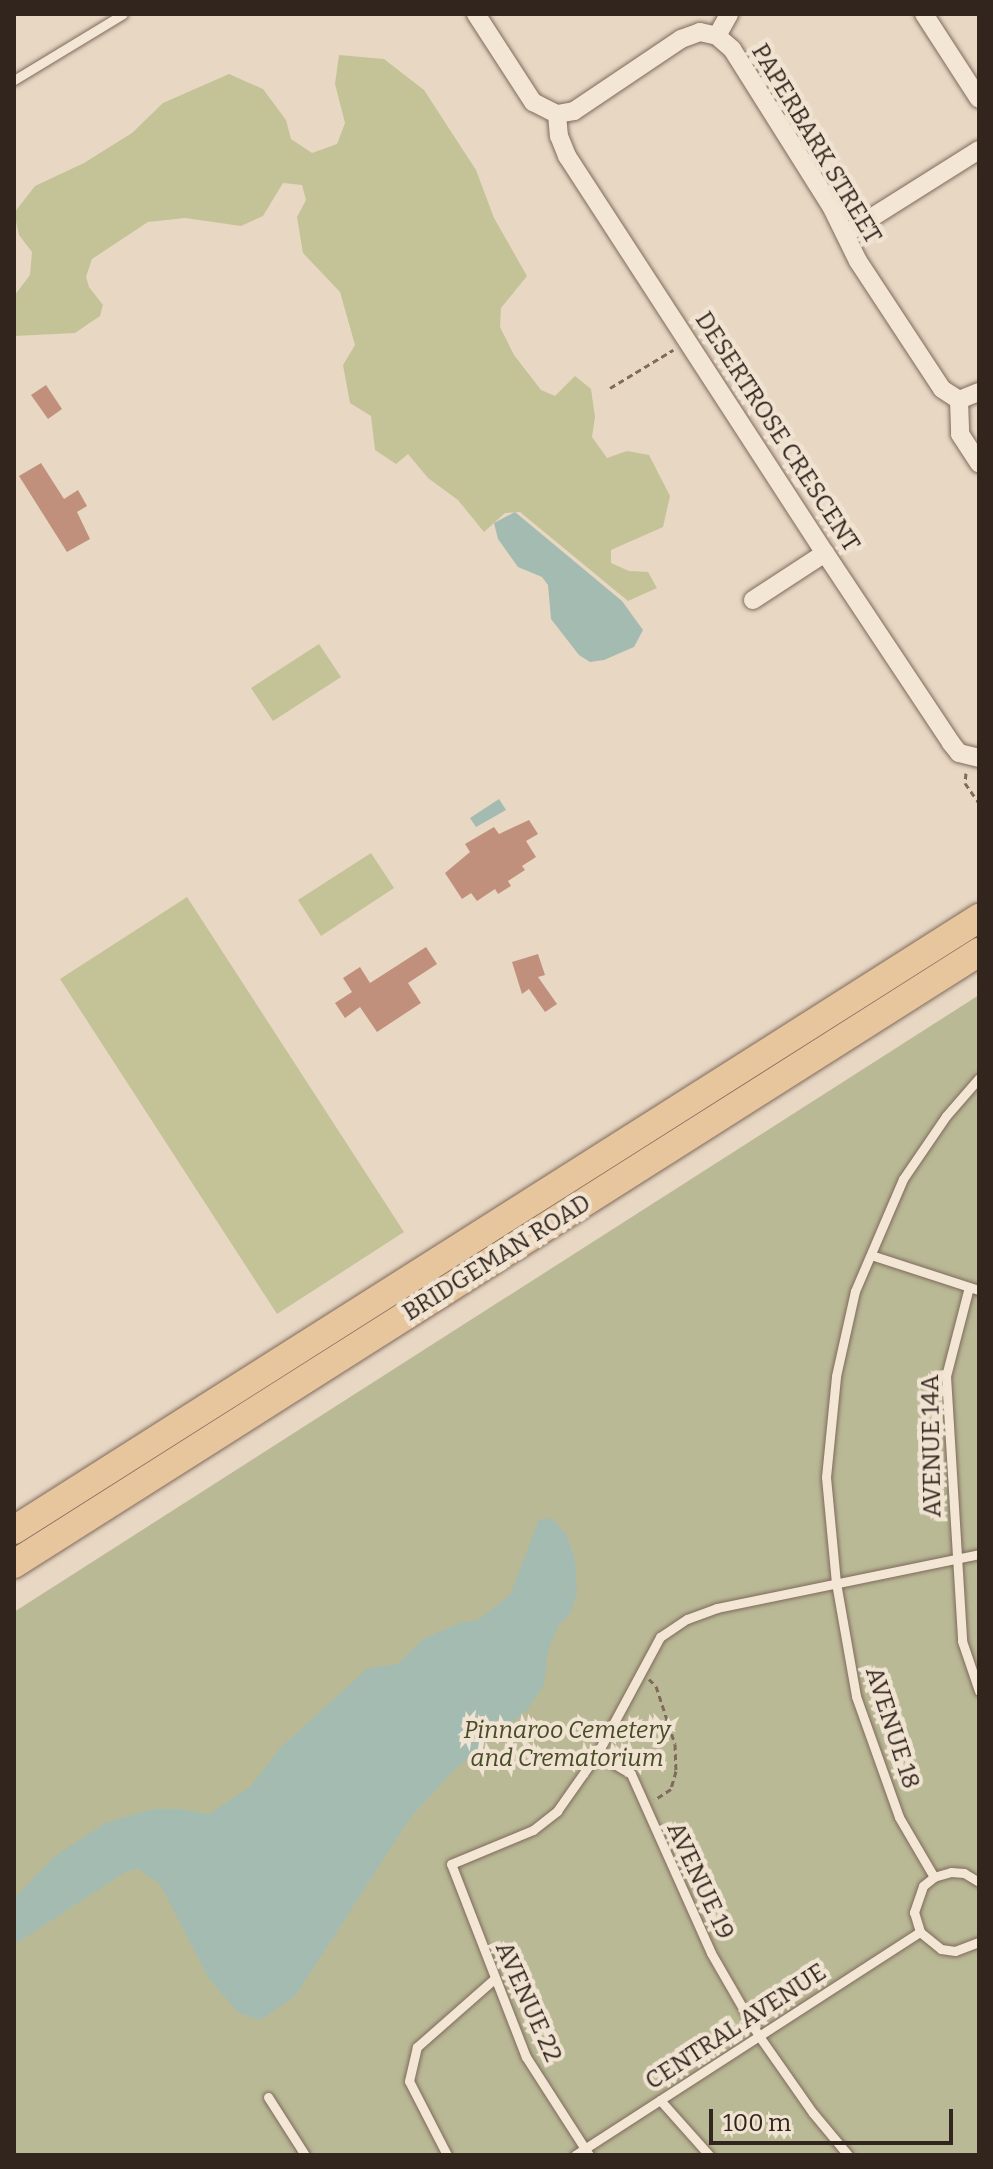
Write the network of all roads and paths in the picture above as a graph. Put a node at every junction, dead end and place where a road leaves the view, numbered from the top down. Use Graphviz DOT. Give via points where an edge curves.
graph roads {
  1 [pos="123,14"];
  2 [pos="476,14"];
  3 [pos="729,14"];
  4 [pos="924,14"];
  5 [pos="717,36"];
  6 [pos="14,80"];
  7 [pos="979,99"];
  8 [pos="557,114"];
  9 [pos="979,150"];
  10 [pos="847,233"];
  11 [pos="689,340"];
  12 [pos="610,388"];
  13 [pos="979,392"];
  14 [pos="959,400"];
  15 [pos="979,463"];
  16 [pos="825,553"];
  17 [pos="753,600"];
  18 [pos="974,758"];
  19 [pos="979,803"];
  20 [pos="979,918"];
  21 [pos="979,952"];
  22 [pos="979,1078"];
  23 [pos="871,1255"];
  24 [pos="974,1288"];
  25 [pos="14,1530"];
  26 [pos="979,1554"];
  27 [pos="955,1559"];
  28 [pos="14,1564"];
  29 [pos="836,1583"];
  30 [pos="641,1671"];
  31 [pos="979,1691"];
  32 [pos="597,1754"];
  33 [pos="644,1806"];
  34 [pos="934,1877"];
  35 [pos="979,1882"];
  36 [pos="920,1932"];
  37 [pos="978,1945"];
  38 [pos="494,1979"];
  39 [pos="759,2036"];
  40 [pos="268,2097"];
  41 [pos="660,2100"];
  42 [pos="587,2152"];
  43 [pos="305,2155"];
  44 [pos="447,2155"];
  45 [pos="575,2155"];
  46 [pos="709,2155"];
  47 [pos="848,2155"];
  1 -- 6 [label="lane"];
  2 -- 8 [label="street" via="533,102"];
  3 -- 5 [label="street"];
  4 -- 7 [label="street"];
  5 -- 8 [label="street, PAPERBARK STREET" via="700,32 681,39 574,111"];
  5 -- 10 [label="street, PAPERBARK STREET" via="732,49"];
  8 -- 11 [label="street, DESERTROSE CRESCENT" via="567,156"];
  9 -- 10 [label="street"];
  10 -- 14 [label="street, PAPERBARK STREET" via="858,261 942,389"];
  11 -- 12 [label="path"];
  11 -- 16 [label="street, DESERTROSE CRESCENT"];
  13 -- 14 [label="street"];
  14 -- 15 [label="street" via="960,434"];
  16 -- 17 [label="street"];
  16 -- 18 [label="street, DESERTROSE CRESCENT" via="951,743"];
  18 -- 19 [label="path" via="965,783"];
  20 -- 25 [label="main road, BRIDGEMAN ROAD"];
  21 -- 28 [label="main road, BRIDGEMAN ROAD"];
  22 -- 23 [label="lane, AVENUE 18" via="903,1179"];
  23 -- 24 [label="lane"];
  23 -- 29 [label="lane, AVENUE 18" via="855,1291 833,1405 826,1477"];
  24 -- 27 [label="lane, AVENUE 14A" via="946,1376"];
  26 -- 27 [label="lane"];
  27 -- 29 [label="lane"];
  27 -- 31 [label="lane, AVENUE 14A" via="962,1641"];
  29 -- 30 [label="lane" via="687,1619 660,1637"];
  29 -- 34 [label="lane, AVENUE 18" via="856,1696 899,1817"];
  30 -- 32 [label="lane"];
  30 -- 33 [label="path" via="656,1686 676,1758 671,1789"];
  32 -- 33 [label="lane, AVENUE 19" via="631,1774"];
  32 -- 38 [label="lane, AVENUE 22" via="557,1811 533,1830 451,1864"];
  33 -- 39 [label="lane, AVENUE 19" via="711,1953"];
  34 -- 35 [label="lane" via="964,1873"];
  34 -- 36 [label="lane" via="916,1898"];
  36 -- 37 [label="lane" via="941,1949"];
  36 -- 39 [label="lane, CENTRAL AVENUE"];
  38 -- 42 [label="lane, AVENUE 22" via="526,2057"];
  38 -- 44 [label="lane" via="417,2047 409,2081"];
  39 -- 41 [label="lane, CENTRAL AVENUE"];
  39 -- 47 [label="lane, AVENUE 19"];
  40 -- 43 [label="lane"];
  41 -- 42 [label="lane, CENTRAL AVENUE"];
  41 -- 46 [label="lane"];
  42 -- 45 [label="lane, CENTRAL AVENUE"];
}
